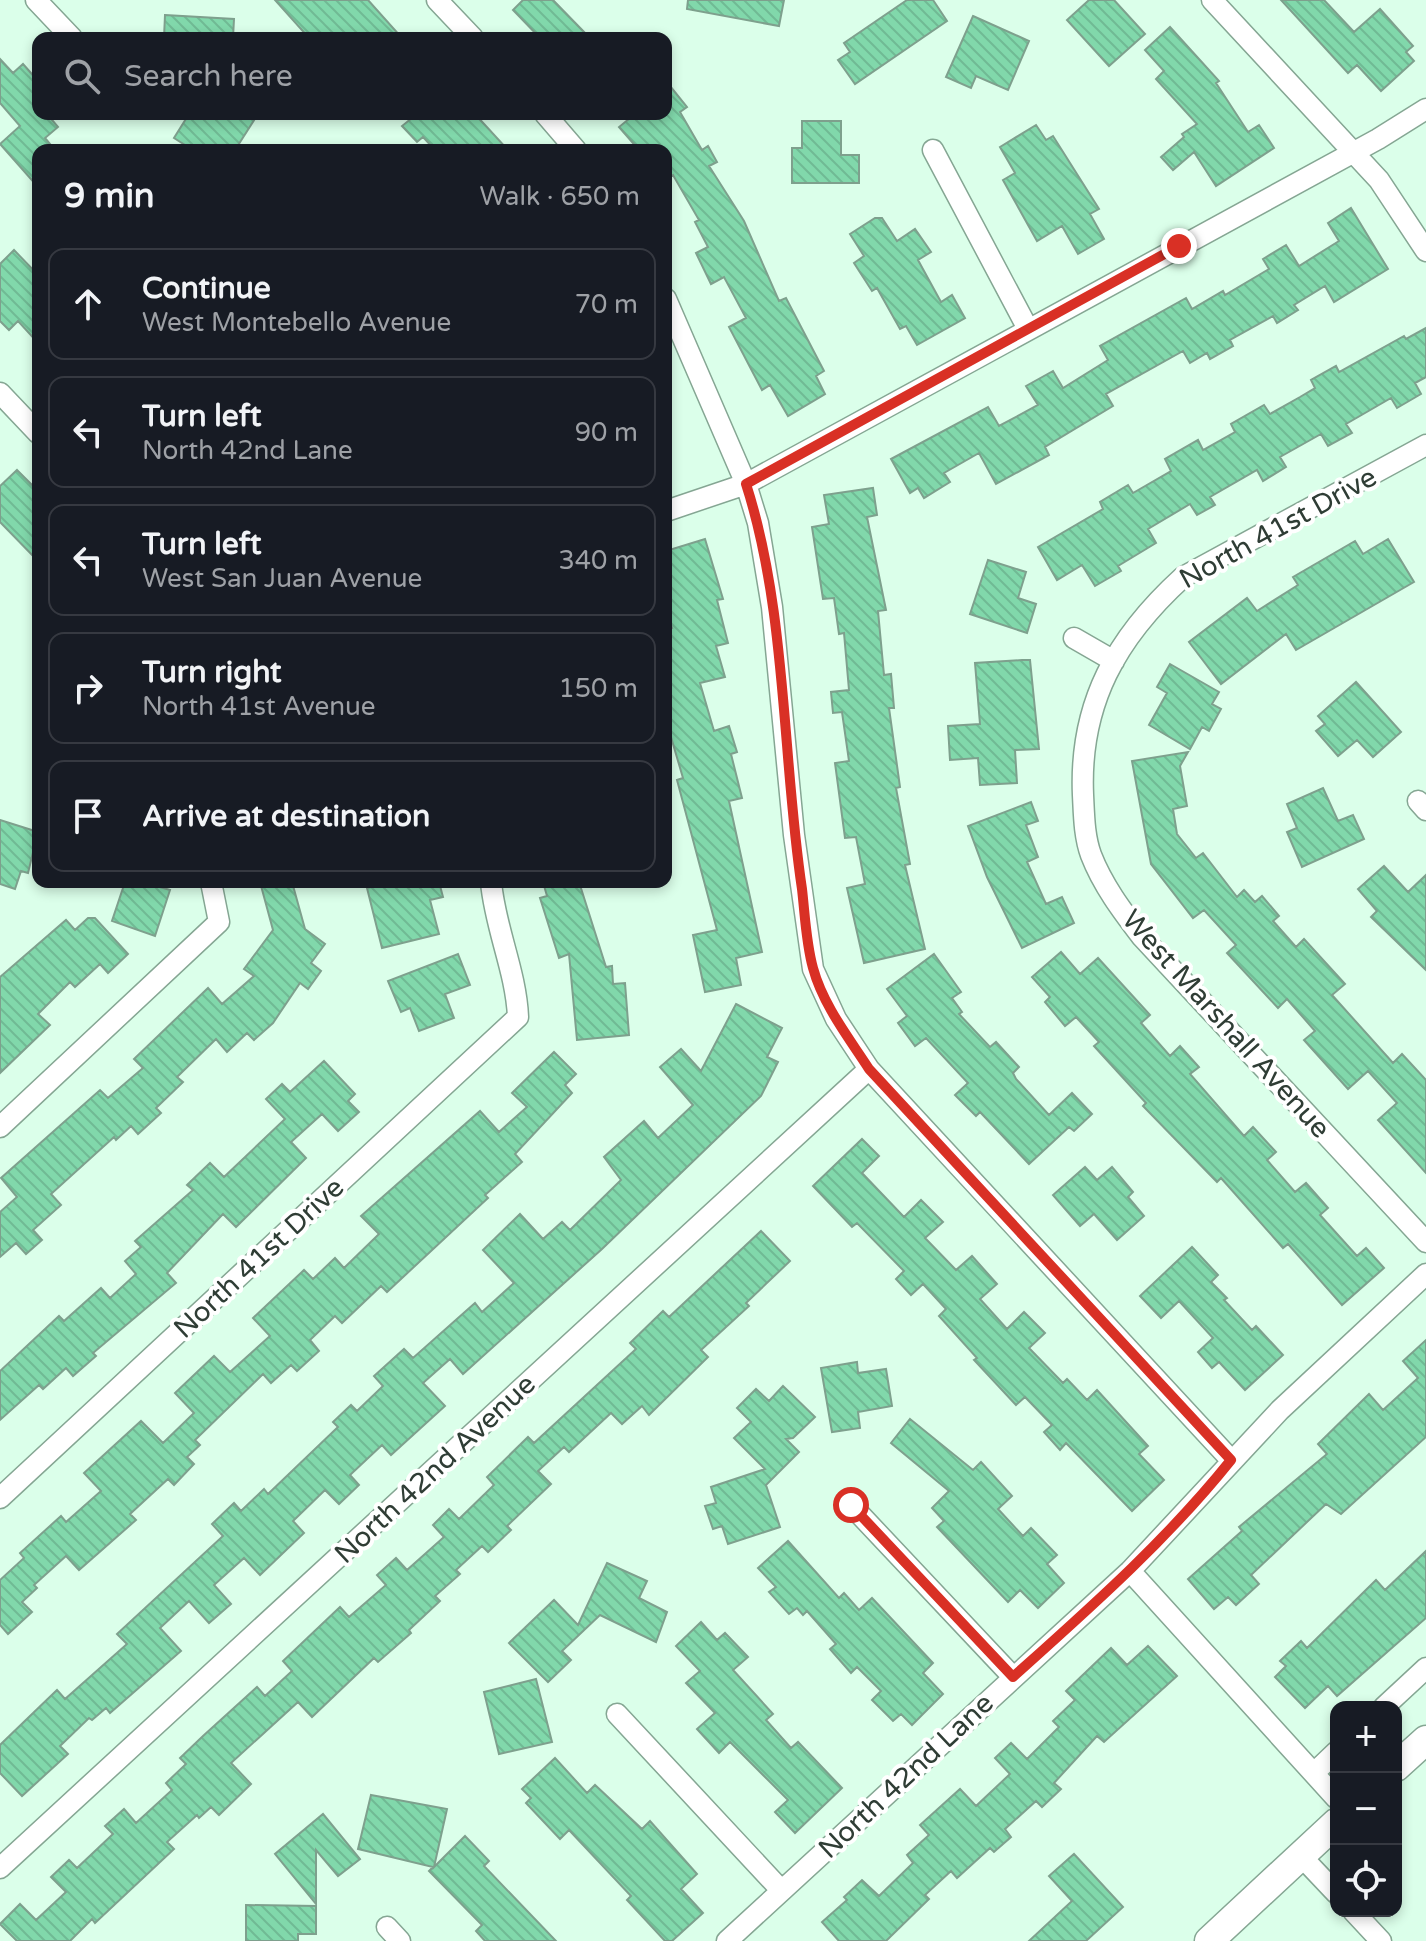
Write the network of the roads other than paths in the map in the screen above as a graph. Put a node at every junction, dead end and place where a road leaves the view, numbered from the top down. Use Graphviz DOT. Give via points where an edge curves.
graph roads {
  1 [pos="36,0"];
  2 [pos="437,0"];
  3 [pos="1212,0"];
  4 [pos="66,32"];
  5 [pos="467,32"];
  6 [pos="1426,109"];
  7 [pos="550,120"];
  8 [pos="571,144"];
  9 [pos="933,150"];
  10 [pos="1354,152"];
  11 [pos="1426,251"];
  12 [pos="672,313"];
  13 [pos="1028,329"];
  14 [pos="0,393"];
  15 [pos="32,427"];
  16 [pos="1426,445"];
  17 [pos="746,484"];
  18 [pos="672,509"];
  19 [pos="1074,638"];
  20 [pos="1114,661"];
  21 [pos="1085,729"];
  22 [pos="212,888"];
  23 [pos="492,888"];
  24 [pos="869,1069"];
  25 [pos="0,1127"];
  26 [pos="1426,1242"];
  27 [pos="1426,1274"];
  28 [pos="1231,1460"];
  29 [pos="0,1498"];
  30 [pos="851,1505"];
  31 [pos="1130,1571"];
  32 [pos="1426,1668"];
  33 [pos="1013,1677"];
  34 [pos="1390,1701"];
  35 [pos="617,1714"];
  36 [pos="1426,1740"];
  37 [pos="1330,1758"];
  38 [pos="1402,1762"];
  39 [pos="1314,1773"];
  40 [pos="1330,1791"];
  41 [pos="1330,1829"];
  42 [pos="1301,1856"];
  43 [pos="0,1868"];
  44 [pos="1330,1887"];
  45 [pos="781,1890"];
  46 [pos="1359,1917"];
  47 [pos="727,1941"];
  48 [pos="1209,1941"];
  49 [pos="1381,1941"];
  1 -- 4 [label="street"];
  2 -- 5 [label="street"];
  3 -- 10 [label="street"];
  6 -- 10 [label="street"];
  7 -- 8 [label="street"];
  9 -- 13 [label="street"];
  10 -- 11 [label="street"];
  10 -- 13 [label="street"];
  12 -- 17 [label="street"];
  13 -- 17 [label="street"];
  14 -- 15 [label="street"];
  16 -- 20 [label="street, North 41st Drive" via="1183,577 1128,634"];
  17 -- 18 [label="street"];
  17 -- 24 [label="street" via="772,607 813,969 836,1019"];
  19 -- 20 [label="street"];
  20 -- 21 [label="street, North 41st Drive"];
  21 -- 26 [label="street, West Marshall Avenue" via="1084,820 1090,854 1114,901"];
  22 -- 25 [label="street" via="219,922"];
  23 -- 29 [label="street, North 41st Drive" via="518,1017"];
  24 -- 28 [label="street"];
  24 -- 43 [label="street, North 42nd Avenue"];
  27 -- 28 [label="street, North 42nd Lane"];
  28 -- 31 [label="street, North 42nd Lane"];
  30 -- 33 [label="street"];
  31 -- 33 [label="street, North 42nd Lane"];
  31 -- 39 [label="street"];
  32 -- 34 [label="street"];
  33 -- 45 [label="street, North 42nd Lane"];
  35 -- 45 [label="street"];
  36 -- 38 [label="main road"];
  37 -- 39 [label="street"];
  39 -- 40 [label="street"];
  41 -- 42 [label="main road"];
  42 -- 44 [label="street"];
  42 -- 48 [label="main road"];
  45 -- 47 [label="street, North 42nd Lane"];
  46 -- 49 [label="street"];
}
